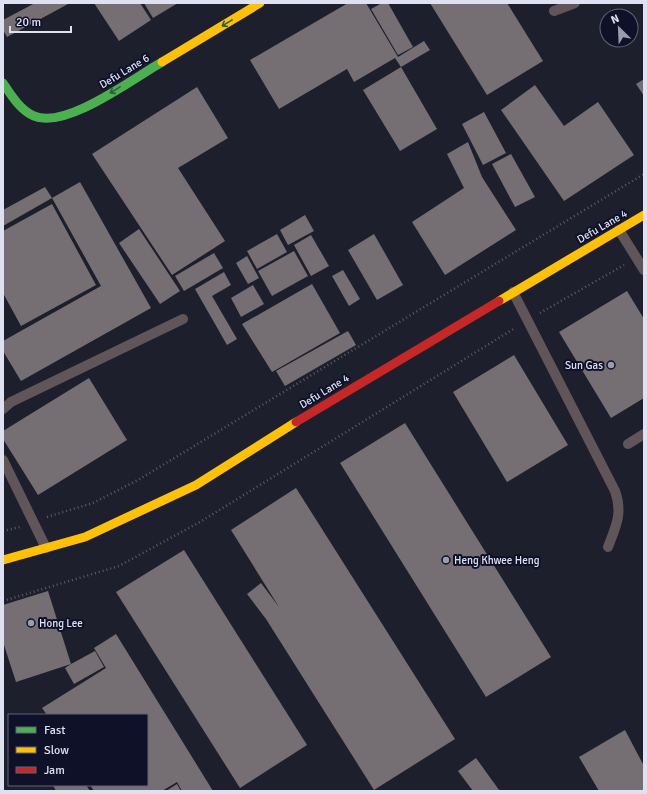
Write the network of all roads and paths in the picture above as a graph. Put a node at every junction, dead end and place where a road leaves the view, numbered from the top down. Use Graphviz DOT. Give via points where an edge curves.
graph roads {
  1 [pos="260,3"];
  2 [pos="575,3"];
  3 [pos="554,11"];
  4 [pos="3,83"];
  5 [pos="644,174"];
  6 [pos="644,215"];
  7 [pos="619,230"];
  8 [pos="636,258"];
  9 [pos="644,270"];
  10 [pos="514,292"];
  11 [pos="183,319"];
  12 [pos="528,320"];
  13 [pos="3,409"];
  14 [pos="644,434"];
  15 [pos="628,444"];
  16 [pos="3,460"];
  17 [pos="33,522"];
  18 [pos="3,531"];
  19 [pos="608,546"];
  20 [pos="46,548"];
  21 [pos="3,560"];
  22 [pos="3,601"];
  1 -- 4 [label="street, Defu Lane 6, one-way" via="80,111 50,120 29,115 12,98"];
  2 -- 3 [label="lane"];
  5 -- 17 [label="path" via="138,480 93,503"];
  6 -- 7 [label="street, Defu Lane 4"];
  7 -- 8 [label="lane"];
  7 -- 10 [label="street, Defu Lane 4"];
  8 -- 9 [label="lane"];
  8 -- 12 [label="path"];
  10 -- 12 [label="lane"];
  10 -- 20 [label="street, Defu Lane 4" via="196,485 85,537"];
  11 -- 13 [label="lane" via="11,402"];
  12 -- 19 [label="lane" via="620,503 617,523"];
  12 -- 22 [label="path" via="200,522 119,566"];
  14 -- 15 [label="lane"];
  16 -- 17 [label="lane"];
  17 -- 18 [label="path"];
  17 -- 20 [label="lane"];
  20 -- 21 [label="street, Defu Lane 4"];
}
